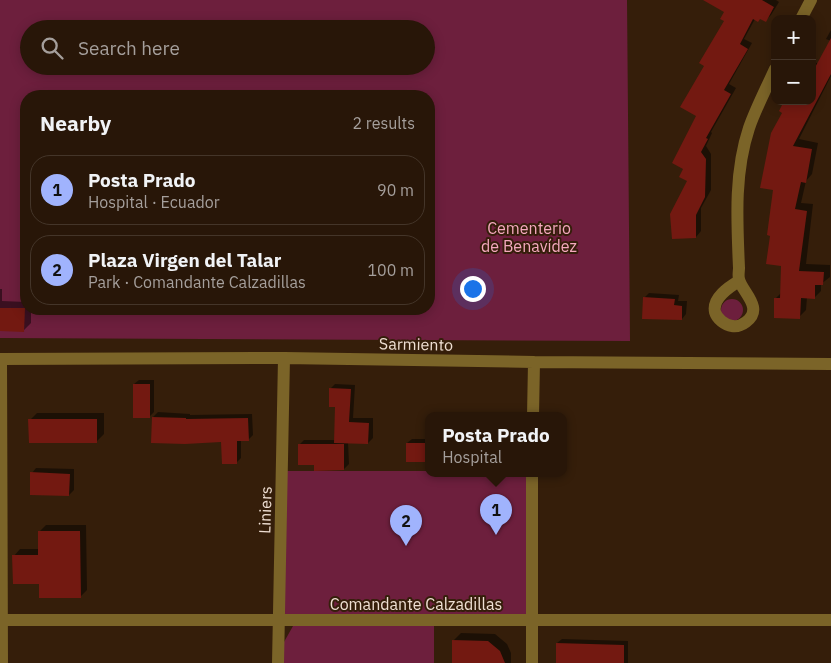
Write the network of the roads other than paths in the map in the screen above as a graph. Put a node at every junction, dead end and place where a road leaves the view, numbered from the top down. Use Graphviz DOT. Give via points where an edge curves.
graph roads {
  1 [pos="811,0"];
  2 [pos="803,15"];
  3 [pos="771,78"];
  4 [pos="739,280"];
  5 [pos="284,358"];
  6 [pos="1,359"];
  7 [pos="534,362"];
  8 [pos="831,364"];
  9 [pos="533,412"];
  10 [pos="532,477"];
  11 [pos="1,620"];
  12 [pos="278,620"];
  13 [pos="531,620"];
  14 [pos="831,620"];
  15 [pos="2,663"];
  16 [pos="278,663"];
  17 [pos="532,663"];
  1 -- 2 [label="street"];
  3 -- 4 [label="street" via="742,154 737,208"];
  5 -- 6 [label="street, Sarmiento"];
  5 -- 7 [label="street, Sarmiento"];
  5 -- 12 [label="street, Liniers"];
  6 -- 11 [label="street"];
  7 -- 8 [label="street, Sarmiento"];
  7 -- 9 [label="street"];
  10 -- 13 [label="street"];
  11 -- 12 [label="street, Comandante Calzadillas"];
  11 -- 15 [label="street"];
  12 -- 13 [label="street, Comandante Calzadillas"];
  12 -- 16 [label="street, Liniers"];
  13 -- 14 [label="street, Comandante Calzadillas"];
  13 -- 17 [label="street"];
}
